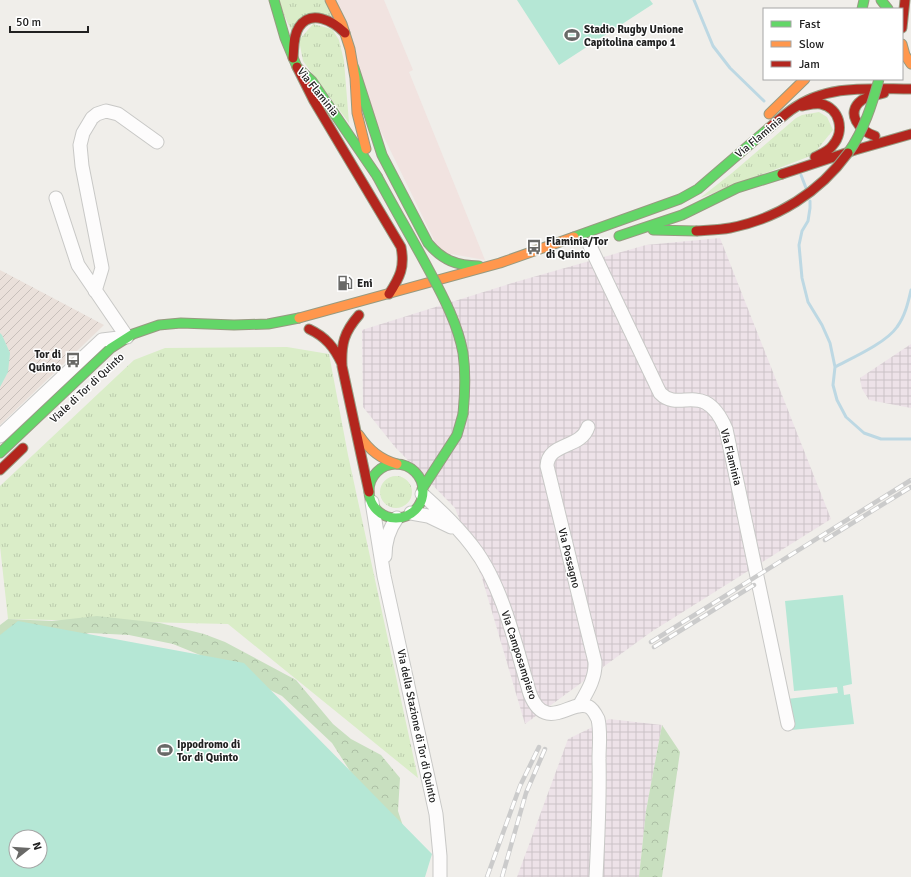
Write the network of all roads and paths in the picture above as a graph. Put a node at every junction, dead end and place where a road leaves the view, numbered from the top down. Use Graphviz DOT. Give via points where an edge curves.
graph roads {
  1 [pos="274,0"];
  2 [pos="330,0"];
  3 [pos="881,0"];
  4 [pos="904,0"];
  5 [pos="887,8"];
  6 [pos="903,14"];
  7 [pos="346,33"];
  8 [pos="903,48"];
  9 [pos="295,63"];
  10 [pos="911,64"];
  11 [pos="354,68"];
  12 [pos="803,80"];
  13 [pos="879,80"];
  14 [pos="901,89"];
  15 [pos="911,89"];
  16 [pos="791,110"];
  17 [pos="762,120"];
  18 [pos="749,133"];
  19 [pos="911,134"];
  20 [pos="898,138"];
  21 [pos="157,142"];
  22 [pos="733,159"];
  23 [pos="800,168"];
  24 [pos="377,176"];
  25 [pos="56,198"];
  26 [pos="633,230"];
  27 [pos="612,238"];
  28 [pos="590,246"];
  29 [pos="491,266"];
  30 [pos="452,290"];
  31 [pos="95,291"];
  32 [pos="389,294"];
  33 [pos="430,296"];
  34 [pos="345,319"];
  35 [pos="323,325"];
  36 [pos="309,329"];
  37 [pos="298,332"];
  38 [pos="127,337"];
  39 [pos="342,366"];
  40 [pos="588,427"];
  41 [pos="356,429"];
  42 [pos="0,436"];
  43 [pos="29,443"];
  44 [pos="0,453"];
  45 [pos="445,456"];
  46 [pos="401,465"];
  47 [pos="0,470"];
  48 [pos="422,492"];
  49 [pos="370,497"];
  50 [pos="411,513"];
  51 [pos="397,518"];
  52 [pos="458,530"];
  53 [pos="384,576"];
  54 [pos="579,706"];
  55 [pos="788,724"];
  56 [pos="440,877"];
  57 [pos="596,877"];
  1 -- 9 [label="main road, Via Flaminia"];
  2 -- 7 [label="main road, Via Flaminia"];
  3 -- 5 [label="main road"];
  4 -- 6 [label="main road"];
  7 -- 9 [label="main road" via="329,20 308,20 296,33"];
  7 -- 11 [label="main road, Via Flaminia"];
  8 -- 10 [label="main road"];
  9 -- 24 [label="main road, Via Flaminia" via="312,81"];
  9 -- 32 [label="main road" via="314,101 400,247 404,261 402,274"];
  11 -- 24 [label="main road, Via Flaminia" via="357,115"];
  11 -- 29 [label="main road" via="382,155 428,243 440,257 452,263 464,266"];
  12 -- 17 [label="main road"];
  13 -- 26 [label="main road, bridge" via="870,111 855,144 818,187 791,206 768,217 732,227 696,231"];
  14 -- 15 [label="main road, Via Flaminia"];
  14 -- 16 [label="main road, Via Flaminia" via="840,90 815,97"];
  14 -- 20 [label="main road" via="866,98 859,103 855,112 858,126 867,134"];
  16 -- 22 [label="main road, Via Flaminia"];
  16 -- 23 [label="main road" via="821,104 833,110 840,123 840,132 833,146"];
  18 -- 22 [label="main road"];
  19 -- 20 [label="main road"];
  20 -- 23 [label="main road"];
  21 -- 31 [label="street" via="118,114 106,111 92,118 83,133 80,144 82,166 102,268"];
  22 -- 29 [label="main road, Via Flaminia" via="698,189 680,199"];
  23 -- 26 [label="main road" via="737,188 669,220"];
  24 -- 45 [label="main road, Via Flaminia, bridge" via="456,324 465,362 464,414 457,435"];
  25 -- 31 [label="street" via="78,265"];
  26 -- 27 [label="main road"];
  28 -- 55 [label="street, Via Flaminia" via="660,393 668,399 704,401 720,416 726,429"];
  29 -- 32 [label="main road, Via Flaminia"];
  30 -- 33 [label="main road"];
  31 -- 38 [label="street"];
  32 -- 38 [label="main road, Viale di Tor di Quinto" via="274,323 173,324 151,327"];
  34 -- 39 [label="main road" via="362,314 344,335"];
  35 -- 36 [label="main road"];
  36 -- 37 [label="main road"];
  36 -- 39 [label="main road" via="330,342"];
  38 -- 42 [label="street, Viale di Tor di Quinto" via="102,340"];
  38 -- 44 [label="main road, Viale di Tor di Quinto" via="99,359"];
  39 -- 41 [label="main road"];
  40 -- 54 [label="street, Via Possagno" via="582,437 552,452 547,460 595,662 592,682"];
  41 -- 46 [label="main road" via="373,453 384,460"];
  41 -- 49 [label="main road"];
  43 -- 47 [label="main road"];
  45 -- 46 [label="main road" via="426,464"];
  45 -- 48 [label="main road, Via Flaminia"];
  46 -- 48 [label="main road" via="413,471 419,478"];
  46 -- 49 [label="main road" via="389,465 378,471 371,480"];
  48 -- 50 [label="main road" via="420,503"];
  48 -- 52 [label="street, Via Camposampiero"];
  49 -- 51 [label="main road" via="376,509 382,514"];
  49 -- 53 [label="street, Via della Stazione di Tor di Quinto"];
  50 -- 51 [label="main road"];
  50 -- 52 [label="street, Via Camposampiero" via="428,516"];
  51 -- 53 [label="street, Via della Stazione di Tor di Quinto" via="386,540"];
  52 -- 54 [label="street, Via Camposampiero" via="473,546 494,583 534,702 544,712 552,713"];
  53 -- 56 [label="street, Via della Stazione di Tor di Quinto" via="436,814"];
  54 -- 57 [label="street" via="588,706 593,710 599,727 600,779"];
}
